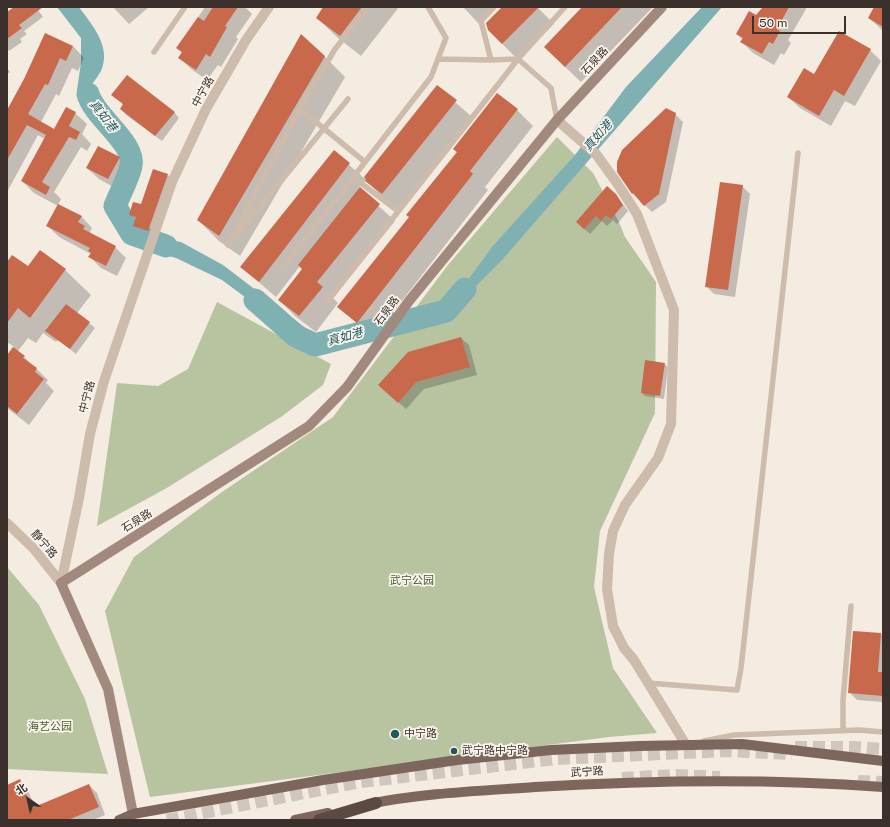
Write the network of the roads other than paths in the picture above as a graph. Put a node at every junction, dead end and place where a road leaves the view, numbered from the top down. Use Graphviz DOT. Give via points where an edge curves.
graph roads {
  1 [pos="186,7"];
  2 [pos="269,7"];
  3 [pos="369,7"];
  4 [pos="428,7"];
  5 [pos="494,7"];
  6 [pos="565,7"];
  7 [pos="662,7"];
  8 [pos="154,52"];
  9 [pos="438,59"];
  10 [pos="518,59"];
  11 [pos="491,60"];
  12 [pos="348,99"];
  13 [pos="300,109"];
  14 [pos="557,120"];
  15 [pos="324,129"];
  16 [pos="798,153"];
  17 [pos="364,162"];
  18 [pos="353,177"];
  19 [pos="398,211"];
  20 [pos="282,268"];
  21 [pos="327,302"];
  22 [pos="7,523"];
  23 [pos="61,583"];
  24 [pos="851,606"];
  25 [pos="648,683"];
  26 [pos="843,731"];
  27 [pos="883,732"];
  28 [pos="686,745"];
  29 [pos="883,761"];
  30 [pos="883,787"];
  31 [pos="376,803"];
  32 [pos="133,814"];
  33 [pos="118,820"];
  34 [pos="295,820"];
  35 [pos="319,820"];
  1 -- 8 [label="lane"];
  2 -- 23 [label="street, 中宁路" via="246,40 206,109 172,182 104,380 92,426"];
  3 -- 13 [label="lane" via="335,49"];
  4 -- 9 [label="lane" via="446,38"];
  5 -- 11 [label="lane" via="481,21"];
  6 -- 10 [label="lane"];
  7 -- 14 [label="street, 石泉路"];
  9 -- 11 [label="lane"];
  9 -- 17 [label="lane" via="431,76"];
  10 -- 11 [label="lane"];
  10 -- 14 [label="lane" via="550,88"];
  10 -- 19 [label="lane"];
  12 -- 15 [label="lane"];
  13 -- 15 [label="lane"];
  13 -- 15 [label="lane" via="228,245"];
  14 -- 23 [label="street, 石泉路" via="408,301 347,387 309,426"];
  14 -- 25 [label="street" via="596,154 618,183 637,214 674,310 671,424 658,458 625,505 613,532 609,554 607,589 613,626 624,648"];
  15 -- 17 [label="lane"];
  16 -- 25 [label="lane" via="737,690"];
  17 -- 18 [label="lane"];
  18 -- 19 [label="lane"];
  18 -- 20 [label="lane"];
  19 -- 21 [label="lane"];
  22 -- 23 [label="street, 静宁路" via="34,548"];
  23 -- 32 [label="street" via="108,689"];
  24 -- 26 [label="lane"];
  25 -- 28 [label="street"];
  26 -- 27 [label="lane"];
  26 -- 28 [label="lane" via="734,735"];
  28 -- 29 [label="main road" via="742,744"];
  28 -- 32 [label="main road" via="551,750 457,760 323,780"];
  30 -- 31 [label="main road, 武宁路" via="746,780 649,780 447,793"];
  31 -- 34 [label="main road, 武宁路"];
  31 -- 35 [label="highway"];
  32 -- 33 [label="main road"];
}
